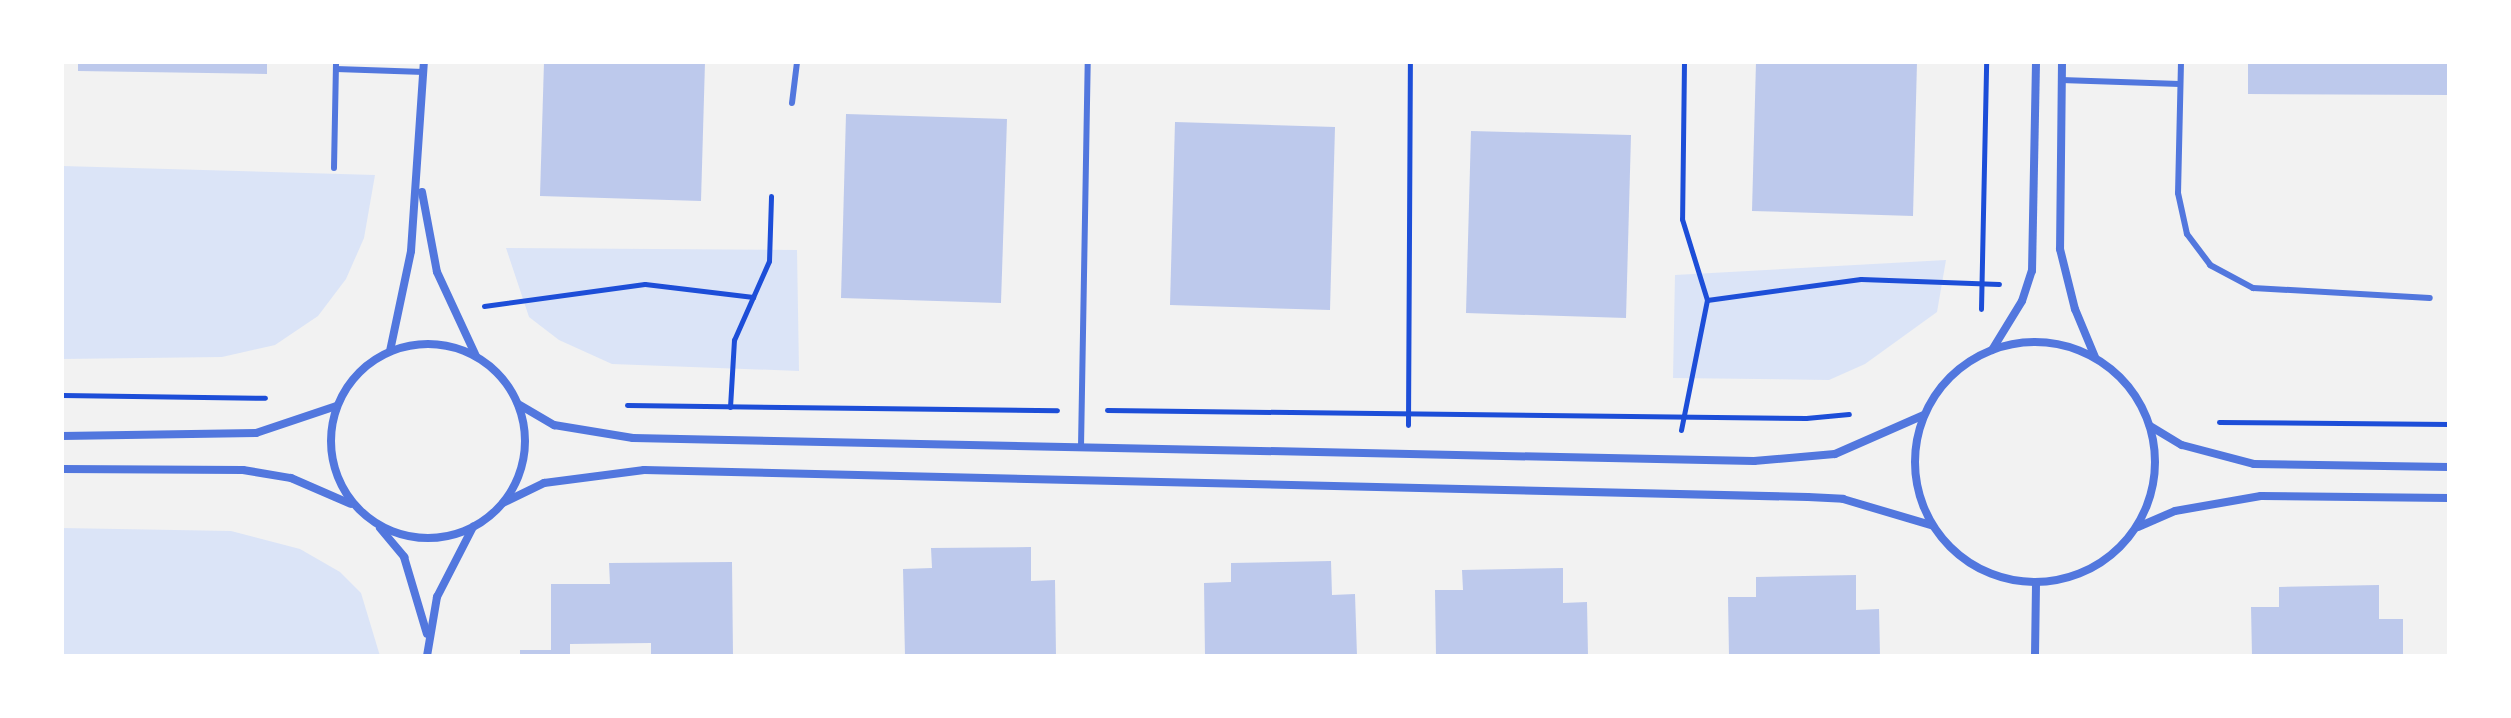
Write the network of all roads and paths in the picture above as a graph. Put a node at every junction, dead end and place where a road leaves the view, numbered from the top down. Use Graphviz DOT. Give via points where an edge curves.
graph roads {
  1 [pos="424,62"];
  2 [pos="797,62"];
  3 [pos="1088,62"];
  4 [pos="1410,62"];
  5 [pos="1684,62"];
  6 [pos="1986,62"];
  7 [pos="2036,62"];
  8 [pos="2062,62"];
  9 [pos="2181,62"];
  10 [pos="336,66"];
  11 [pos="424,72"];
  12 [pos="2061,80"];
  13 [pos="2180,84"];
  14 [pos="792,103"];
  15 [pos="334,168"];
  16 [pos="420,174"];
  17 [pos="771,196"];
  18 [pos="1981,283"];
  19 [pos="2028,285"];
  20 [pos="753,297"];
  21 [pos="2430,298"];
  22 [pos="1707,300"];
  23 [pos="455,310"];
  24 [pos="1992,350"];
  25 [pos="390,351"];
  26 [pos="476,357"];
  27 [pos="1979,357"];
  28 [pos="2096,358"];
  29 [pos="62,395"];
  30 [pos="279,395"];
  31 [pos="518,404"];
  32 [pos="624,405"];
  33 [pos="336,406"];
  34 [pos="730,406"];
  35 [pos="1082,410"];
  36 [pos="1408,414"];
  37 [pos="1852,414"];
  38 [pos="1924,415"];
  39 [pos="1684,417"];
  40 [pos="2209,423"];
  41 [pos="2449,424"];
  42 [pos="2150,426"];
  43 [pos="62,436"];
  44 [pos="728,440"];
  45 [pos="1081,447"];
  46 [pos="1407,454"];
  47 [pos="1675,459"];
  48 [pos="2449,467"];
  49 [pos="62,469"];
  50 [pos="2449,498"];
  51 [pos="503,503"];
  52 [pos="354,505"];
  53 [pos="378,525"];
  54 [pos="1931,525"];
  55 [pos="473,526"];
  56 [pos="2137,528"];
  57 [pos="2036,583"];
  58 [pos="427,635"];
  59 [pos="427,656"];
  60 [pos="2035,656"];
  1 -- 11 [label="street"];
  2 -- 14 [label="lane"];
  3 -- 35 [label="lane"];
  4 -- 36 [label="path"];
  5 -- 22 [label="path" via="1682,219"];
  6 -- 18 [label="path"];
  7 -- 19 [label="street"];
  8 -- 12 [label="street"];
  9 -- 13 [label="lane"];
  10 -- 11 [label="lane"];
  10 -- 15 [label="lane"];
  11 -- 16 [label="street"];
  12 -- 13 [label="lane"];
  12 -- 28 [label="street" via="2060,249 2075,309"];
  13 -- 21 [label="lane" via="2178,193 2187,234 2210,265 2253,288"];
  16 -- 23 [label="street" via="426,234"];
  16 -- 25 [label="street"];
  17 -- 20 [label="path" via="769,261"];
  18 -- 19 [label="path"];
  18 -- 22 [label="path" via="1861,279"];
  18 -- 27 [label="path"];
  19 -- 24 [label="street"];
  20 -- 23 [label="path" via="645,284"];
  20 -- 34 [label="path" via="734,340"];
  22 -- 39 [label="path"];
  23 -- 26 [label="street"];
  24 -- 27 [label="street"];
  24 -- 28 [label="street" via="2050,343"];
  25 -- 26 [label="street" via="434,344"];
  25 -- 33 [label="street" via="348,383"];
  26 -- 31 [label="street" via="503,379"];
  27 -- 38 [label="street" via="1937,390"];
  28 -- 42 [label="street" via="2138,398"];
  29 -- 30 [label="path"];
  31 -- 44 [label="street" via="554,425 586,433"];
  31 -- 51 [label="street" via="524,454 517,482"];
  32 -- 34 [label="path"];
  33 -- 43 [label="street" via="256,433"];
  33 -- 52 [label="street" via="331,455"];
  34 -- 35 [label="path"];
  34 -- 44 [label="path"];
  35 -- 36 [label="path"];
  35 -- 45 [label="lane"];
  36 -- 39 [label="path"];
  36 -- 46 [label="path"];
  37 -- 39 [label="path"];
  38 -- 47 [label="street" via="1835,454 1754,461"];
  38 -- 54 [label="street" via="1914,476"];
  39 -- 47 [label="path"];
  40 -- 41 [label="path"];
  42 -- 48 [label="street" via="2182,445 2254,464"];
  42 -- 56 [label="street" via="2155,477"];
  44 -- 45 [label="street"];
  45 -- 46 [label="street"];
  46 -- 47 [label="street"];
  49 -- 52 [label="street" via="243,470 291,478"];
  50 -- 56 [label="street" via="2261,496 2175,511"];
  51 -- 54 [label="street" via="544,483 588,473 660,470 1808,497 1843,499"];
  51 -- 55 [label="street"];
  52 -- 53 [label="street"];
  53 -- 55 [label="street" via="406,536 436,538"];
  53 -- 58 [label="street" via="404,557"];
  54 -- 57 [label="street" via="1951,550 1977,568"];
  55 -- 58 [label="street" via="437,597"];
  56 -- 57 [label="street" via="2094,568"];
  57 -- 60 [label="street"];
  58 -- 59 [label="street"];
}
